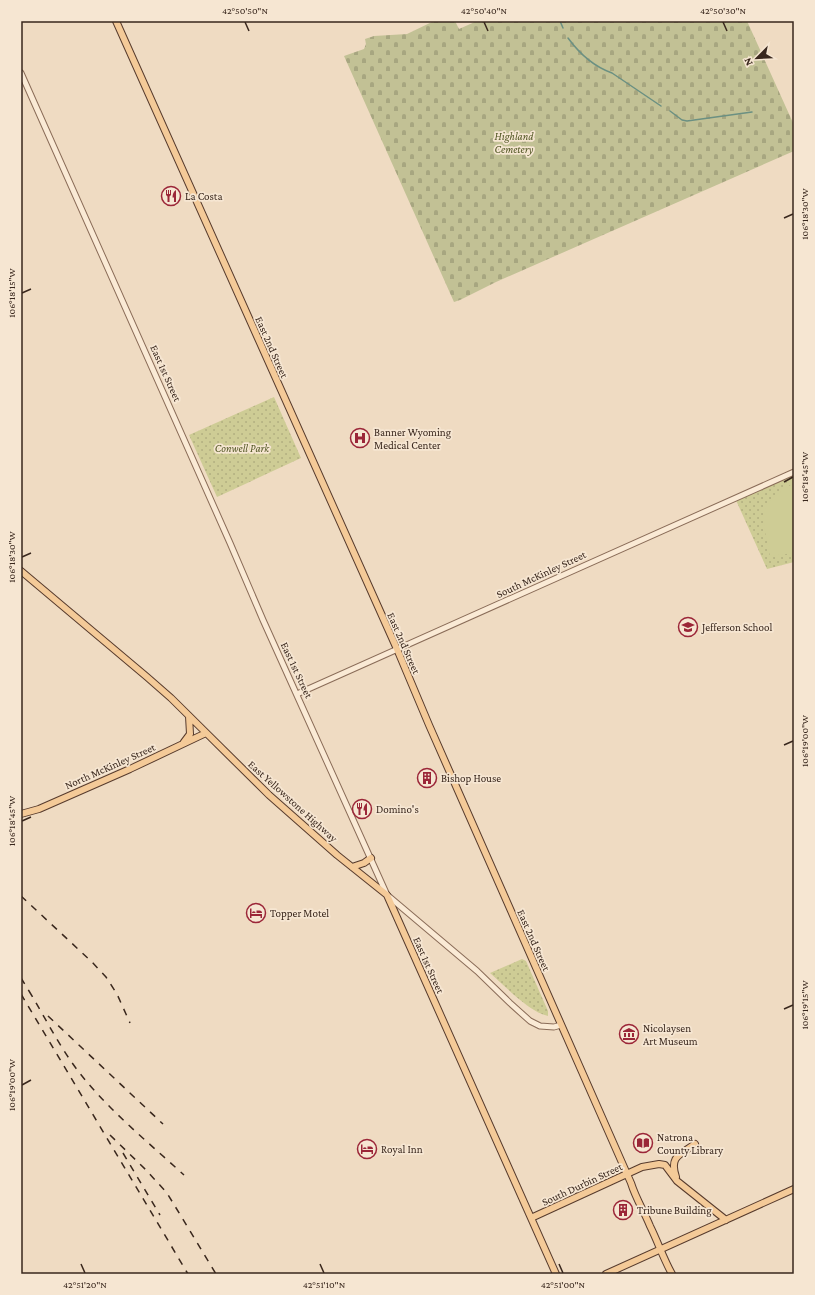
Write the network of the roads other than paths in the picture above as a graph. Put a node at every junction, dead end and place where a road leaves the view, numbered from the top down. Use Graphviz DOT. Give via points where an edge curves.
graph roads {
  1 [pos="116,21"];
  2 [pos="21,73"];
  3 [pos="794,472"];
  4 [pos="21,571"];
  5 [pos="397,649"];
  6 [pos="297,694"];
  7 [pos="189,716"];
  8 [pos="206,733"];
  9 [pos="181,745"];
  10 [pos="21,814"];
  11 [pos="371,858"];
  12 [pos="352,867"];
  13 [pos="387,895"];
  14 [pos="561,1025"];
  15 [pos="695,1144"];
  16 [pos="626,1174"];
  17 [pos="677,1181"];
  18 [pos="794,1189"];
  19 [pos="531,1218"];
  20 [pos="726,1220"];
  21 [pos="660,1250"];
  22 [pos="556,1274"];
  23 [pos="606,1274"];
  24 [pos="672,1274"];
  1 -- 5 [label="main road, East 2nd Street"];
  2 -- 6 [label="street, East 1st Street"];
  3 -- 5 [label="street, South McKinley Street"];
  4 -- 7 [label="main road, East Yellowstone Highway" via="147,677"];
  5 -- 6 [label="street, South McKinley Street"];
  5 -- 14 [label="main road, East 2nd Street"];
  6 -- 11 [label="street, East 1st Street"];
  7 -- 8 [label="main road, East Yellowstone Highway"];
  7 -- 9 [label="main road" via="190,734"];
  8 -- 9 [label="main road, North McKinley Street"];
  8 -- 12 [label="main road, East Yellowstone Highway" via="269,796"];
  9 -- 10 [label="main road, North McKinley Street" via="39,809"];
  11 -- 12 [label="main road"];
  11 -- 13 [label="street, East 1st Street"];
  12 -- 13 [label="main road, East Yellowstone Highway"];
  13 -- 14 [label="street, East Yellowstone Highway" via="477,971 530,1021 544,1026"];
  13 -- 19 [label="main road, East 1st Street"];
  14 -- 16 [label="main road, East 2nd Street"];
  15 -- 17 [label="main road" via="673,1162"];
  16 -- 17 [label="main road, South Durbin Street" via="659,1164 664,1165"];
  16 -- 19 [label="main road, South Durbin Street"];
  16 -- 21 [label="main road, East 2nd Street"];
  17 -- 20 [label="main road"];
  18 -- 20 [label="main road"];
  19 -- 22 [label="main road, East 1st Street"];
  20 -- 21 [label="main road"];
  21 -- 23 [label="main road"];
  21 -- 24 [label="main road, East 2nd Street"];
}
